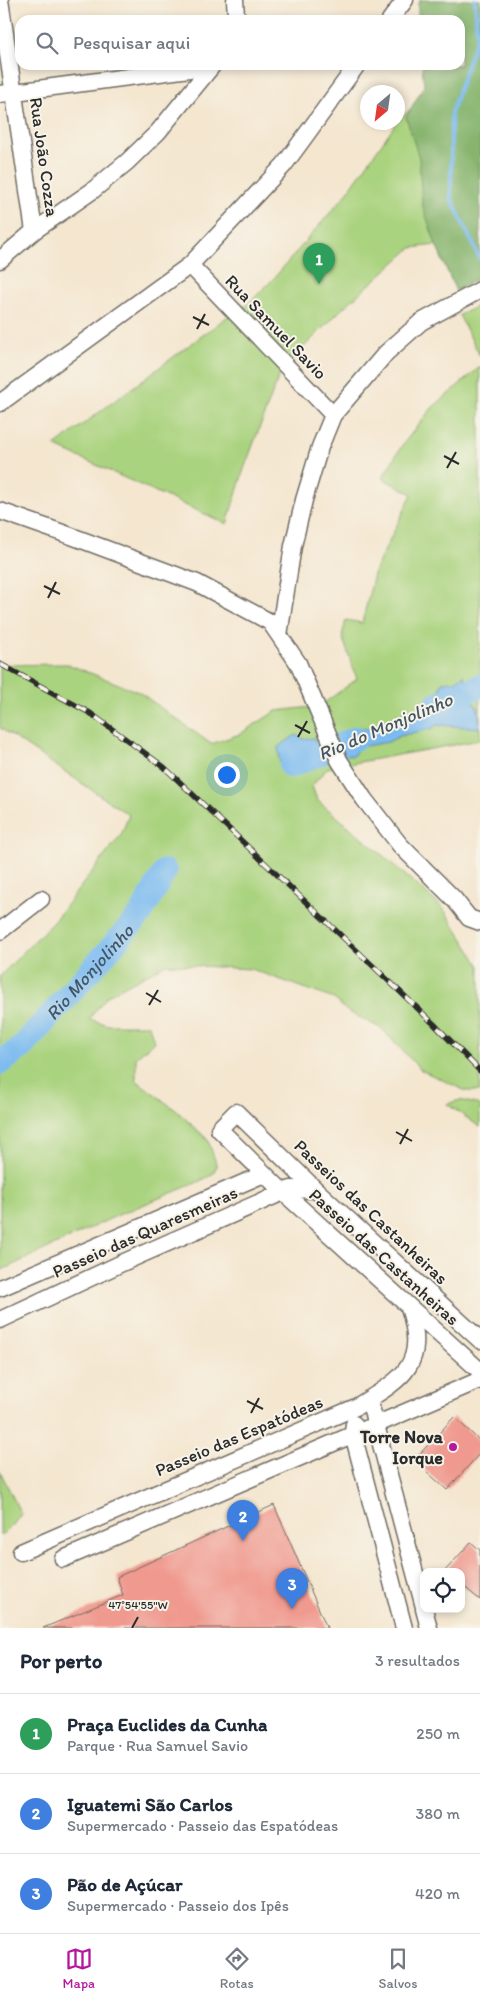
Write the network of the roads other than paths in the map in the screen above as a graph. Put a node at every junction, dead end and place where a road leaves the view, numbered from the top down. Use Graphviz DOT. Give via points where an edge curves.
graph roads {
  1 [pos="0,0"];
  2 [pos="405,0"];
  3 [pos="394,15"];
  4 [pos="182,70"];
  5 [pos="209,70"];
  6 [pos="353,70"];
  7 [pos="7,93"];
  8 [pos="34,231"];
  9 [pos="0,260"];
  10 [pos="190,265"];
  11 [pos="480,290"];
  12 [pos="0,404"];
  13 [pos="333,415"];
  14 [pos="0,511"];
  15 [pos="279,634"];
  16 [pos="41,899"];
  17 [pos="474,920"];
  18 [pos="0,932"];
  19 [pos="480,936"];
  20 [pos="264,1174"];
  21 [pos="316,1190"];
  22 [pos="283,1192"];
  23 [pos="0,1288"];
  24 [pos="408,1307"];
  25 [pos="455,1317"];
  26 [pos="0,1320"];
  27 [pos="440,1335"];
  28 [pos="477,1338"];
  29 [pos="467,1360"];
  30 [pos="480,1371"];
  31 [pos="480,1380"];
  32 [pos="456,1389"];
  33 [pos="363,1403"];
  34 [pos="376,1424"];
  35 [pos="353,1434"];
  36 [pos="395,1498"];
  37 [pos="372,1505"];
  38 [pos="21,1552"];
  39 [pos="63,1559"];
  40 [pos="420,1593"];
  41 [pos="425,1613"];
  42 [pos="404,1628"];
  43 [pos="429,1628"];
  1 -- 7 [label="street, Rua João Cozza"];
  2 -- 3 [label="street"];
  4 -- 7 [label="street"];
  5 -- 8 [label="street" via="158,132 128,162"];
  6 -- 10 [label="street" via="284,165"];
  7 -- 8 [label="street, Rua João Cozza"];
  8 -- 9 [label="street"];
  10 -- 12 [label="street"];
  10 -- 13 [label="street, Rua Samuel Savio"];
  11 -- 13 [label="street" via="421,322 386,353"];
  13 -- 15 [label="street" via="304,500"];
  14 -- 15 [label="street" via="197,583 270,622"];
  15 -- 17 [label="street" via="298,663 339,760 364,800 400,845"];
  16 -- 18 [label="street"];
  17 -- 19 [label="street"];
  20 -- 21 [label="street, Passeios das Castanheiras" via="219,1129 236,1112"];
  20 -- 22 [label="street"];
  20 -- 23 [label="street, Passeio das Quaresmeiras"];
  21 -- 22 [label="street, Passeio das Quaresmeiras" via="291,1189"];
  21 -- 25 [label="street, Passeios das Castanheiras"];
  22 -- 24 [label="street, Passeio das Castanheiras"];
  22 -- 26 [label="street, Passeio das Quaresmeiras"];
  24 -- 27 [label="street, Passeio das Castanheiras"];
  24 -- 33 [label="street, Passeio das Espatódeas" via="415,1330 412,1359 395,1383"];
  25 -- 27 [label="street"];
  25 -- 28 [label="street, Passeios das Castanheiras"];
  27 -- 29 [label="street, Passeio das Castanheiras"];
  28 -- 29 [label="street"];
  29 -- 30 [label="street, Passeio das Castanheiras"];
  29 -- 32 [label="street"];
  31 -- 32 [label="street"];
  32 -- 34 [label="street"];
  33 -- 34 [label="street"];
  33 -- 35 [label="street"];
  33 -- 38 [label="street, Passeio das Espatódeas"];
  34 -- 35 [label="street"];
  34 -- 36 [label="street"];
  35 -- 37 [label="street"];
  35 -- 39 [label="street"];
  36 -- 37 [label="street"];
  36 -- 40 [label="street"];
  37 -- 42 [label="street"];
  41 -- 43 [label="street"];
}
